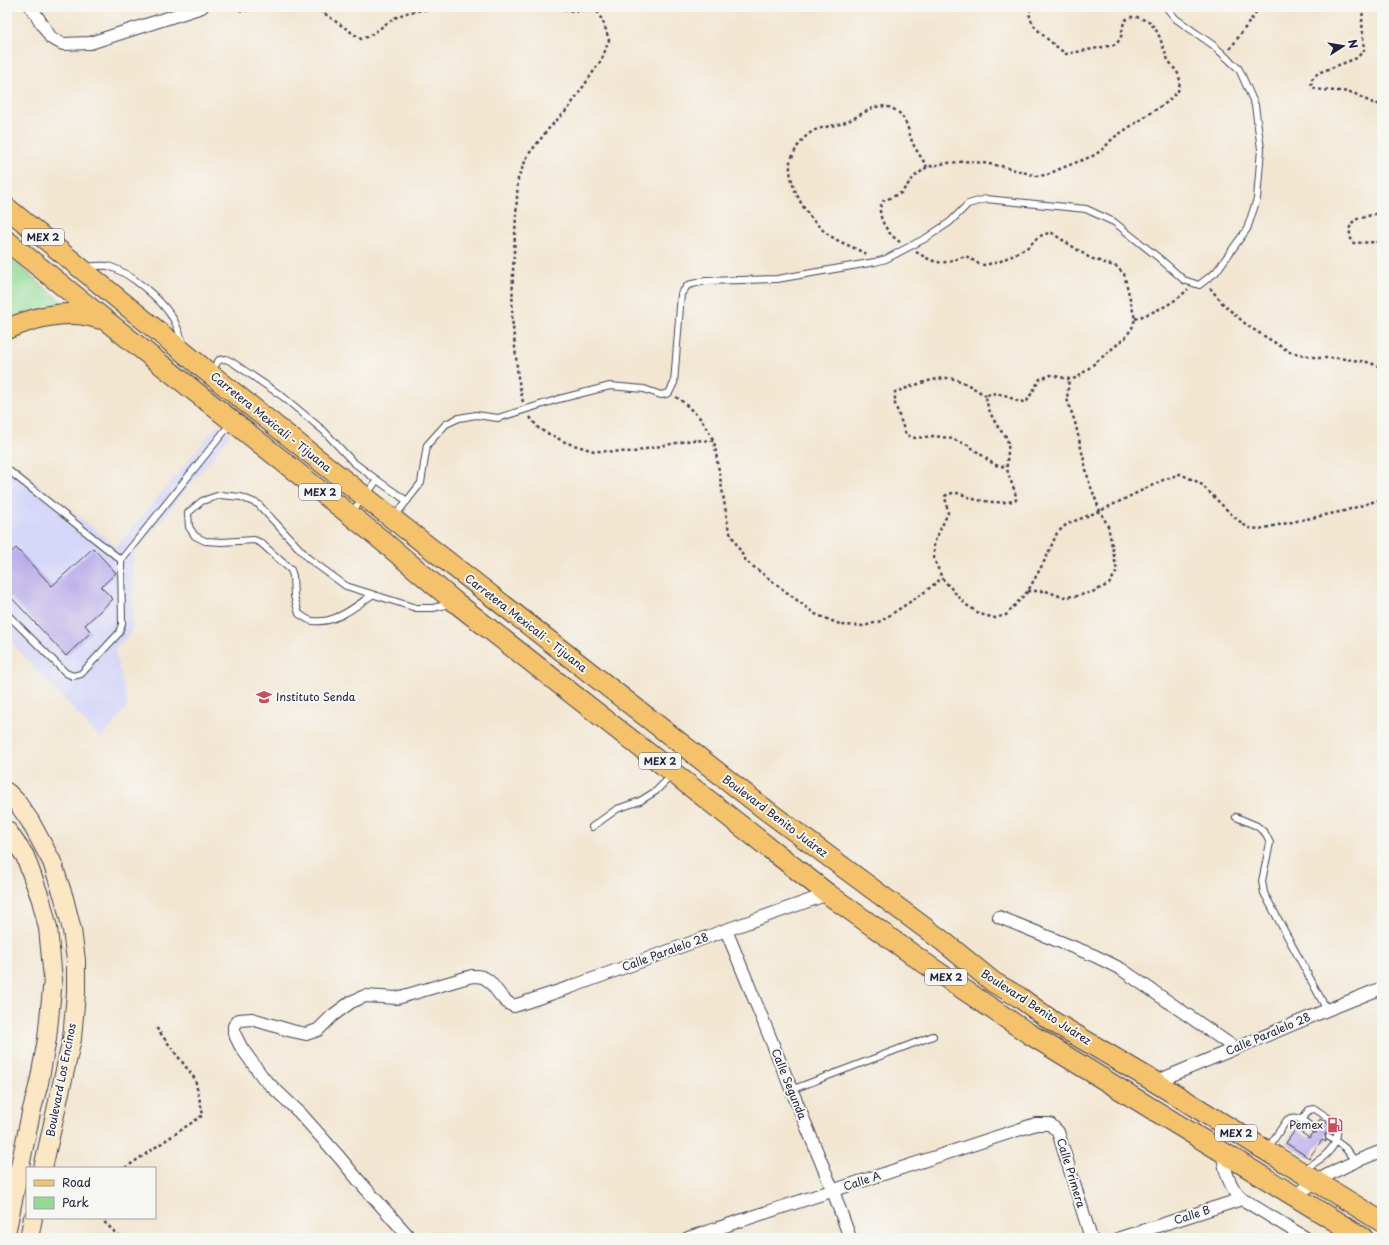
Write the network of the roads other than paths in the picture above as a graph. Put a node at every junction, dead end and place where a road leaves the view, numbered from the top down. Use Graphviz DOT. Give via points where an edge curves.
graph roads {
  1 [pos="31,7"];
  2 [pos="202,7"];
  3 [pos="1166,7"];
  4 [pos="7,208"];
  5 [pos="7,224"];
  6 [pos="7,241"];
  7 [pos="74,262"];
  8 [pos="104,319"];
  9 [pos="7,329"];
  10 [pos="209,373"];
  11 [pos="232,421"];
  12 [pos="7,469"];
  13 [pos="377,480"];
  14 [pos="365,497"];
  15 [pos="407,501"];
  16 [pos="349,515"];
  17 [pos="393,519"];
  18 [pos="121,560"];
  19 [pos="372,595"];
  20 [pos="455,602"];
  21 [pos="7,614"];
  22 [pos="652,721"];
  23 [pos="674,772"];
  24 [pos="7,792"];
  25 [pos="1236,817"];
  26 [pos="592,827"];
  27 [pos="7,830"];
  28 [pos="828,894"];
  29 [pos="1000,917"];
  30 [pos="726,930"];
  31 [pos="1382,988"];
  32 [pos="987,1005"];
  33 [pos="1327,1010"];
  34 [pos="933,1036"];
  35 [pos="1091,1044"];
  36 [pos="1235,1048"];
  37 [pos="1155,1082"];
  38 [pos="791,1090"];
  39 [pos="1301,1120"];
  40 [pos="1036,1124"];
  41 [pos="1314,1128"];
  42 [pos="1329,1137"];
  43 [pos="1336,1141"];
  44 [pos="1222,1151"];
  45 [pos="1266,1151"];
  46 [pos="1382,1151"];
  47 [pos="1355,1161"];
  48 [pos="43,1167"];
  49 [pos="1303,1176"];
  50 [pos="1285,1188"];
  51 [pos="833,1191"];
  52 [pos="1242,1199"];
  53 [pos="33,1219"];
  54 [pos="1382,1222"];
  55 [pos="7,1229"];
  56 [pos="29,1238"];
  57 [pos="410,1238"];
  58 [pos="688,1238"];
  59 [pos="850,1238"];
  60 [pos="1091,1238"];
  61 [pos="1120,1238"];
  62 [pos="1306,1238"];
  63 [pos="1363,1238"];
  1 -- 2 [label="street" via="51,38 63,44 90,43"];
  3 -- 15 [label="lane" via="1176,19 1213,45 1239,69 1255,105 1261,149 1257,199 1247,229 1216,272 1199,285 1184,280 1114,222 1086,209 986,199 968,204 950,222 886,259 777,279 688,285 681,294 674,383 669,393 661,395 644,389 610,386 498,418 476,415 460,418 446,424 427,445 421,483"];
  4 -- 7 [label="main road, Carretera Mexicali - Tijuana / MEX 2"];
  5 -- 7 [label="main road" via="43,254"];
  6 -- 8 [label="main road, MEX 2"];
  7 -- 10 [label="main road, Carretera Mexicali - Tijuana / MEX 2"];
  8 -- 9 [label="main road" via="75,314 49,316"];
  8 -- 11 [label="main road, MEX 2"];
  10 -- 13 [label="lane" via="219,360 226,359 232,362 282,396 324,431 353,462"];
  10 -- 14 [label="main road, Carretera Mexicali - Tijuana / MEX 2"];
  11 -- 16 [label="main road, MEX 2"];
  11 -- 18 [label="lane"];
  12 -- 18 [label="lane"];
  13 -- 14 [label="lane"];
  13 -- 15 [label="lane"];
  14 -- 16 [label="lane"];
  14 -- 17 [label="main road, Carretera Mexicali - Tijuana / MEX 2"];
  15 -- 17 [label="lane"];
  16 -- 20 [label="main road, MEX 2"];
  17 -- 22 [label="main road, Carretera Mexicali - Tijuana / MEX 2"];
  18 -- 21 [label="lane" via="122,624 119,633 81,674 73,676 66,673"];
  19 -- 19 [label="lane" via="346,586 309,559 258,504 241,497 220,495 202,501 188,512 189,527 195,536 205,541 254,540 261,543 291,570 299,614 312,621 330,620 350,611"];
  19 -- 20 [label="lane" via="416,608 432,608"];
  20 -- 23 [label="main road, MEX 2"];
  22 -- 35 [label="main road, Boulevard Benito Juárez / MEX 2" via="993,982"];
  23 -- 26 [label="lane" via="656,791 640,801 616,809"];
  23 -- 28 [label="main road, MEX 2"];
  24 -- 48 [label="main road, Boulevard Los Encinos" via="30,821 52,862 72,930 76,960 72,1038"];
  25 -- 33 [label="lane" via="1257,826 1265,833 1270,843 1262,881 1264,893"];
  27 -- 55 [label="main road, Boulevard Los Encinos" via="25,856 41,900 48,928 53,979 39,1082"];
  28 -- 30 [label="street, Calle Paralelo 28"];
  28 -- 32 [label="main road, MEX 2"];
  29 -- 36 [label="street" via="1121,969"];
  30 -- 38 [label="street, Calle Segunda"];
  30 -- 57 [label="street, Calle Paralelo 28" via="514,1006 503,1000 484,977 472,976 397,998 365,996 351,1002 318,1030 306,1034 252,1019 239,1020 234,1026 234,1033 264,1079 300,1112"];
  31 -- 33 [label="street, Calle Paralelo 28"];
  32 -- 35 [label="main road" via="997,1001 1057,1036 1069,1041"];
  32 -- 44 [label="main road, MEX 2"];
  33 -- 36 [label="street, Calle Paralelo 28"];
  34 -- 38 [label="lane"];
  35 -- 37 [label="main road, Boulevard Benito Juárez / MEX 2"];
  36 -- 37 [label="street, Calle Paralelo 28"];
  37 -- 45 [label="main road, Boulevard Benito Juárez / MEX 2"];
  38 -- 51 [label="street, Calle Segunda"];
  39 -- 41 [label="lane"];
  39 -- 43 [label="lane" via="1309,1110 1315,1109 1336,1123"];
  39 -- 45 [label="lane" via="1291,1117 1287,1120"];
  40 -- 51 [label="street, Calle A"];
  40 -- 60 [label="street, Calle Primera" via="1050,1124 1058,1132"];
  42 -- 43 [label="lane"];
  43 -- 47 [label="lane"];
  43 -- 49 [label="lane" via="1331,1151"];
  44 -- 50 [label="main road, MEX 2"];
  44 -- 52 [label="street" via="1229,1183"];
  45 -- 49 [label="main road, Boulevard Benito Juárez / MEX 2"];
  46 -- 47 [label="street"];
  47 -- 49 [label="street"];
  49 -- 50 [label="street"];
  49 -- 54 [label="main road, Boulevard Benito Juárez / MEX 2"];
  50 -- 63 [label="main road, MEX 2"];
  51 -- 58 [label="street, Calle A"];
  51 -- 59 [label="street, Calle Segunda"];
  52 -- 61 [label="street, Calle B"];
  52 -- 62 [label="street"];
  53 -- 56 [label="main road"];
}
